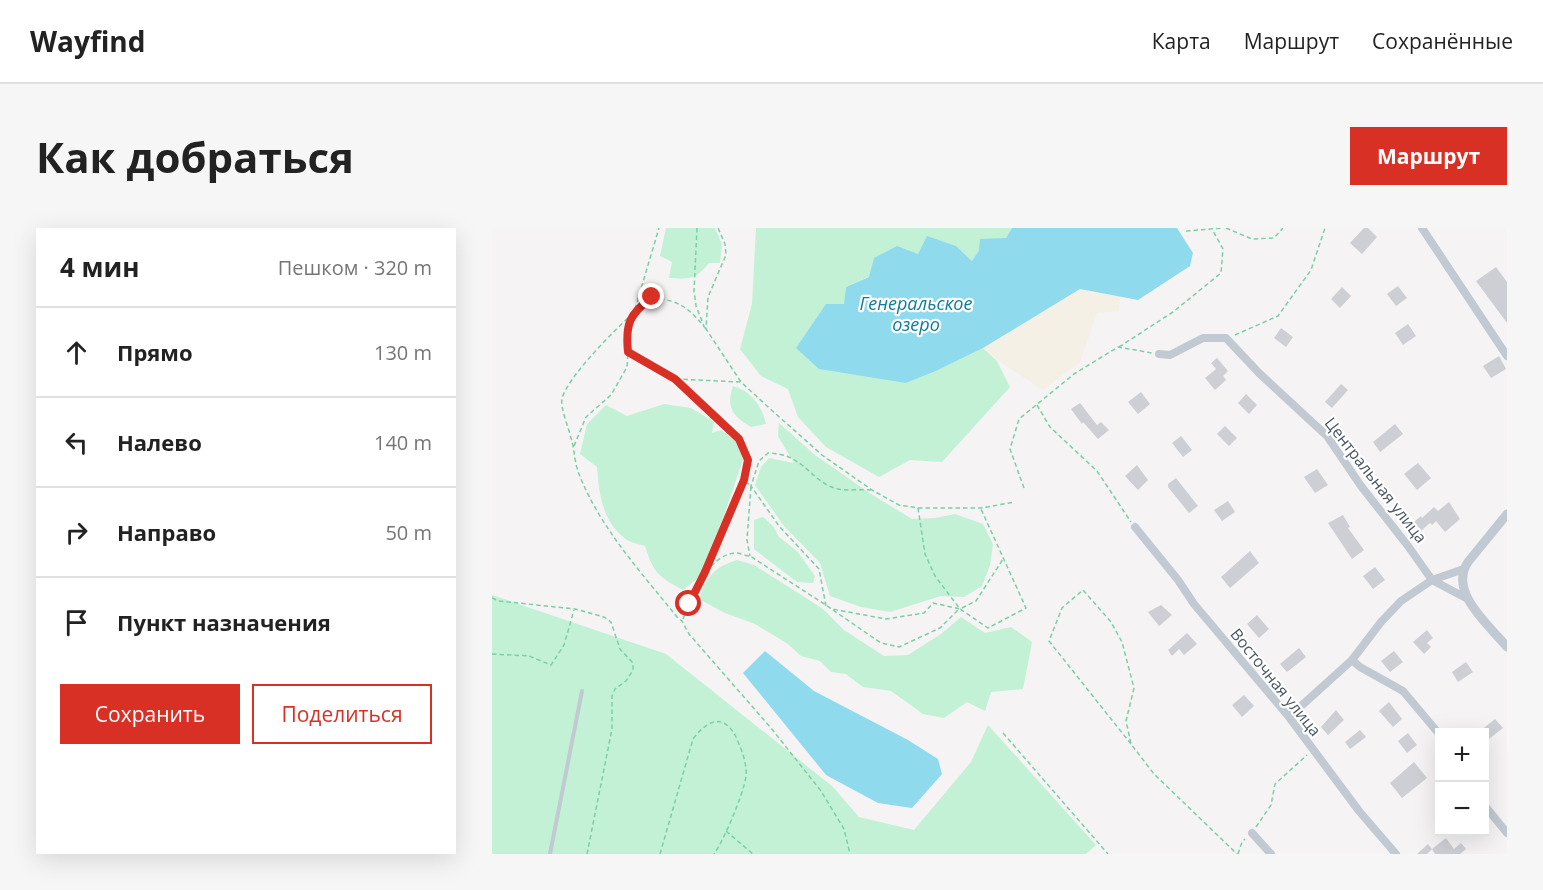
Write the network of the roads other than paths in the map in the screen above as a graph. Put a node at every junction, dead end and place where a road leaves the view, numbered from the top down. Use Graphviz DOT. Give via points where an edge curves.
graph roads {
  1 [pos="1424,229"];
  2 [pos="1159,354"];
  3 [pos="1507,356"];
  4 [pos="1507,514"];
  5 [pos="1135,527"];
  6 [pos="1464,568"];
  7 [pos="1432,580"];
  8 [pos="1466,598"];
  9 [pos="1507,647"];
  10 [pos="1352,660"];
  11 [pos="582,691"];
  12 [pos="1288,717"];
  13 [pos="1435,729"];
  14 [pos="1489,811"];
  15 [pos="1252,833"];
  16 [pos="1507,833"];
  17 [pos="550,854"];
  18 [pos="1271,854"];
  19 [pos="1396,854"];
  1 -- 3 [label="street"];
  2 -- 7 [label="street, Центральная улица" via="1170,355 1203,338 1226,338 1328,436"];
  4 -- 6 [label="street"];
  5 -- 12 [label="street, Восточная улица"];
  6 -- 7 [label="street"];
  6 -- 8 [label="street" via="1461,581"];
  7 -- 8 [label="street"];
  7 -- 10 [label="street" via="1401,601"];
  8 -- 9 [label="street"];
  10 -- 12 [label="street"];
  10 -- 13 [label="street" via="1403,692"];
  11 -- 17 [label="lane"];
  12 -- 19 [label="street, Восточная улица"];
  14 -- 16 [label="street"];
  15 -- 18 [label="street"];
}
